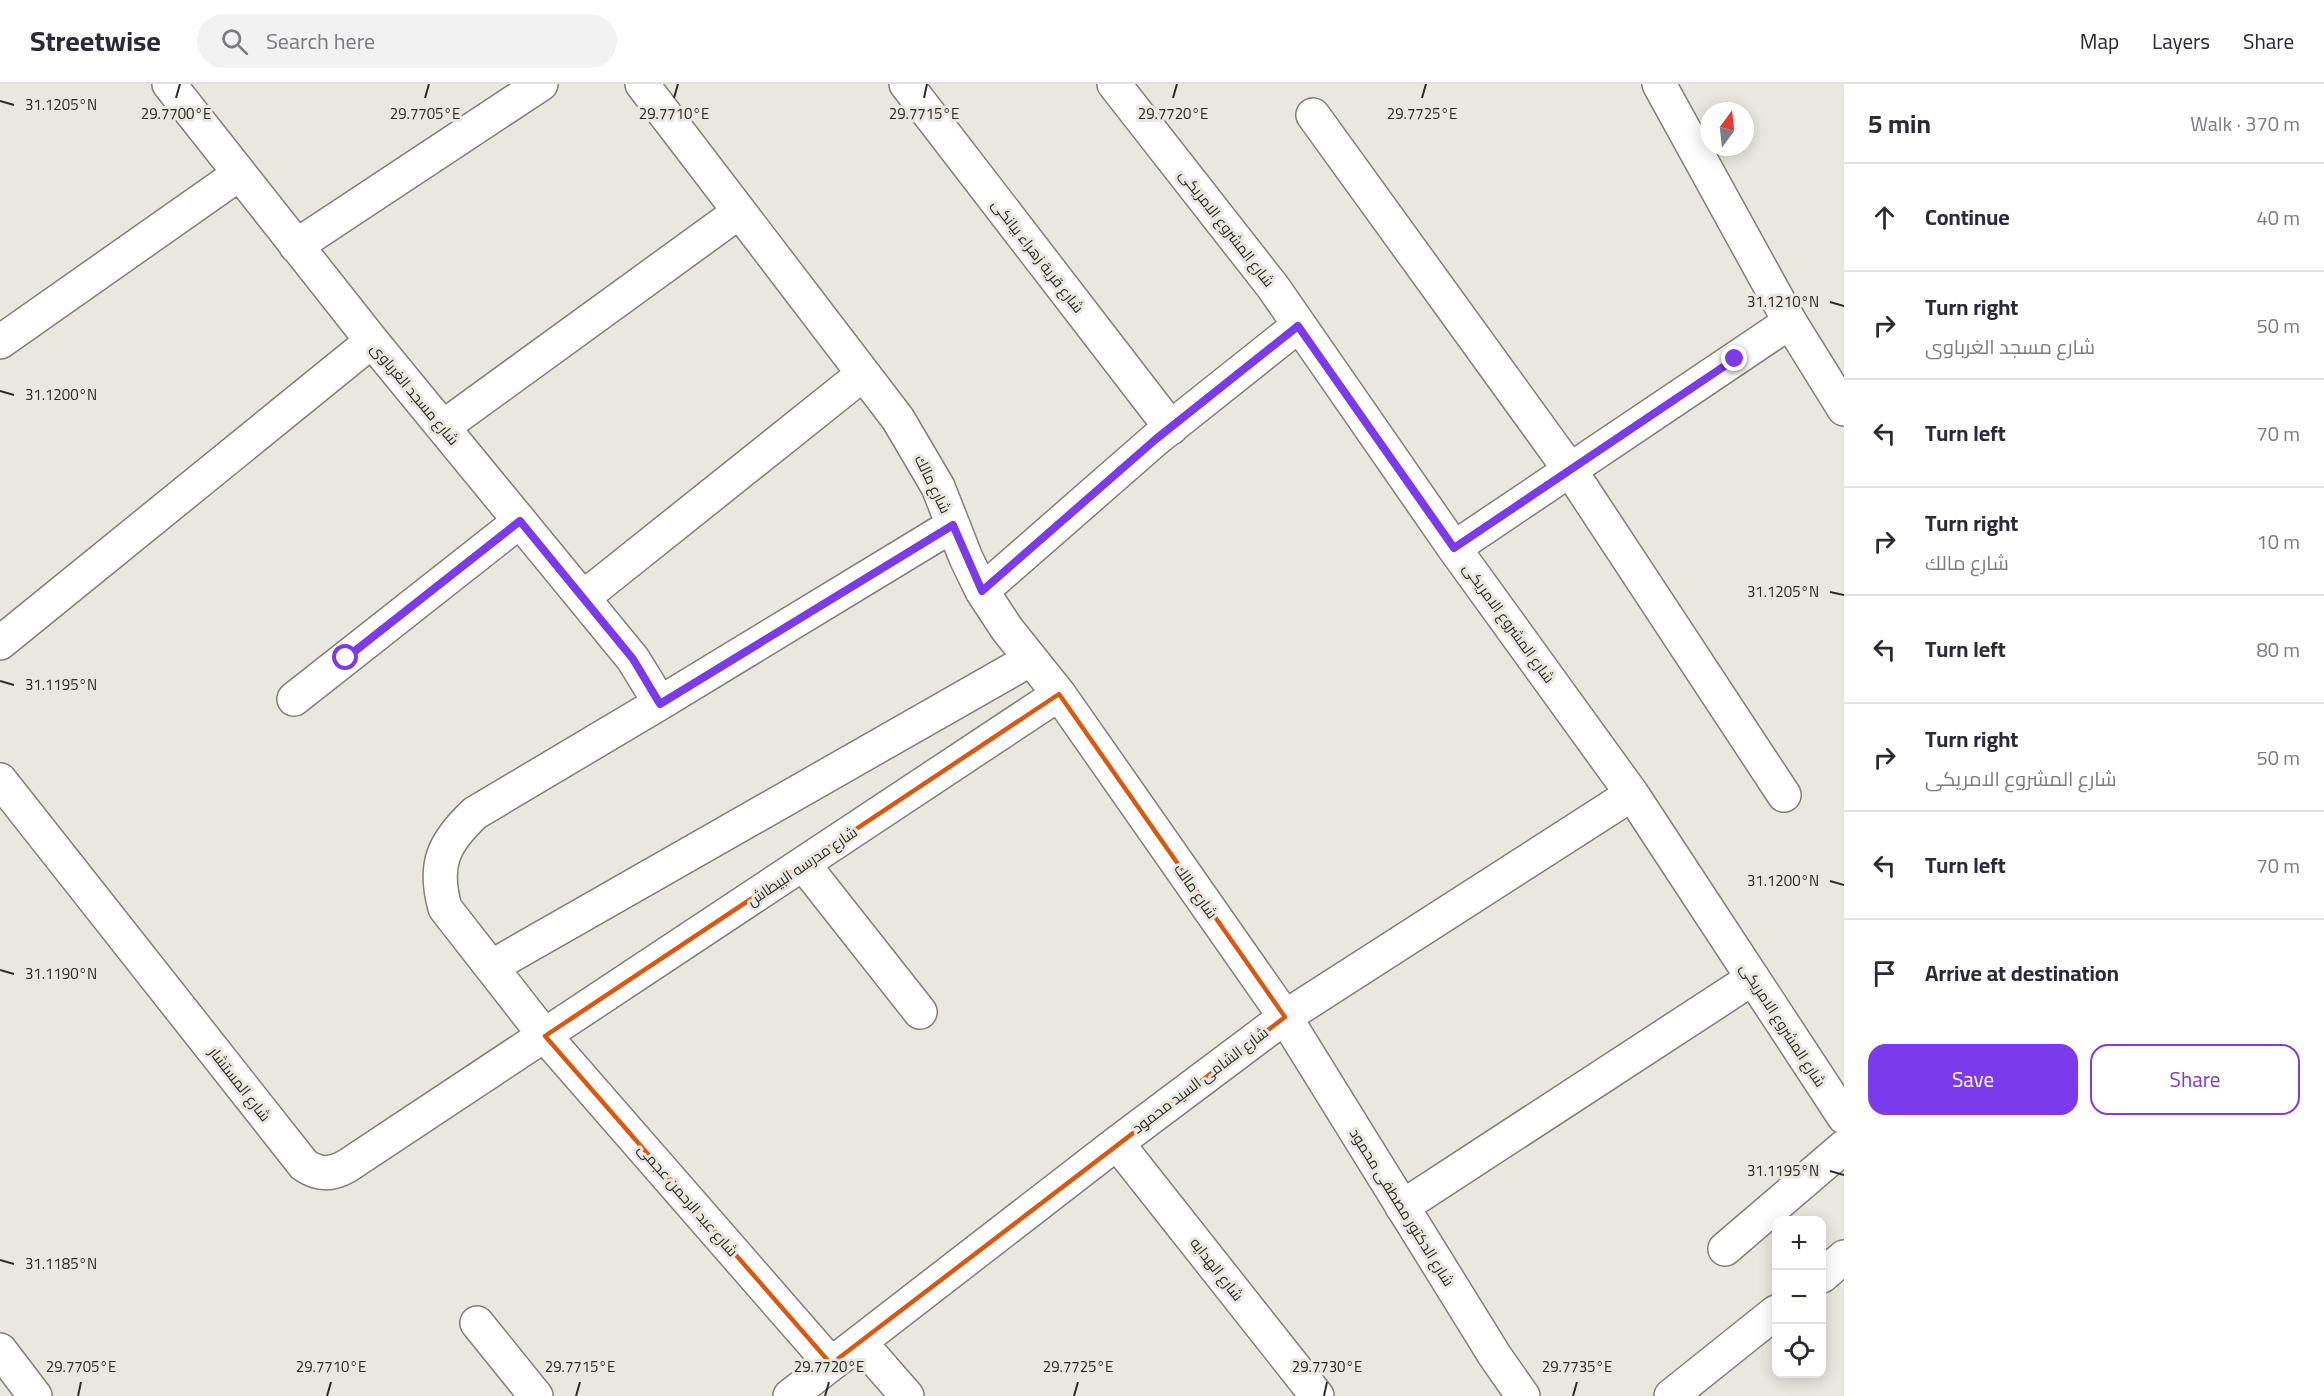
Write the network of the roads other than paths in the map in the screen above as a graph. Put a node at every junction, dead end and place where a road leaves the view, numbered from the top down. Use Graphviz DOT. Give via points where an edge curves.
graph roads {
  1 [pos="169,84"];
  2 [pos="541,84"];
  3 [pos="642,84"];
  4 [pos="906,84"];
  5 [pos="1114,84"];
  6 [pos="1659,84"];
  7 [pos="1313,116"];
  8 [pos="239,174"];
  9 [pos="739,212"];
  10 [pos="296,246"];
  11 [pos="1790,321"];
  12 [pos="1298,326"];
  13 [pos="372,341"];
  14 [pos="0,342"];
  15 [pos="862,375"];
  16 [pos="1844,410"];
  17 [pos="443,428"];
  18 [pos="1171,428"];
  19 [pos="1570,470"];
  20 [pos="520,521"];
  21 [pos="953,525"];
  22 [pos="1454,548"];
  23 [pos="982,591"];
  24 [pos="584,597"];
  25 [pos="0,643"];
  26 [pos="1031,659"];
  27 [pos="1059,694"];
  28 [pos="294,699"];
  29 [pos="660,704"];
  30 [pos="0,780"];
  31 [pos="1632,794"];
  32 [pos="1784,795"];
  33 [pos="804,865"];
  34 [pos="491,967"];
  35 [pos="1752,978"];
  36 [pos="920,1012"];
  37 [pos="1285,1017"];
  38 [pos="545,1036"];
  39 [pos="1844,1117"];
  40 [pos="1117,1143"];
  41 [pos="1844,1147"];
  42 [pos="1402,1207"];
  43 [pos="1725,1249"];
  44 [pos="1844,1257"];
  45 [pos="1826,1272"];
  46 [pos="1772,1315"];
  47 [pos="477,1323"];
  48 [pos="860,1342"];
  49 [pos="0,1350"];
  50 [pos="831,1364"];
  51 [pos="35,1396"];
  52 [pos="536,1396"];
  53 [pos="790,1396"];
  54 [pos="907,1396"];
  55 [pos="1317,1396"];
  56 [pos="1523,1396"];
  57 [pos="1671,1396"];
  1 -- 8 [label="street, شارع مسجد الغرباوى"];
  2 -- 10 [label="street"];
  3 -- 9 [label="street, شارع مالك"];
  4 -- 18 [label="street, شارع قرية زهراء بيانكى"];
  5 -- 12 [label="street, شارع المشروع الامريكى" via="1273,286"];
  6 -- 11 [label="street"];
  7 -- 19 [label="street"];
  8 -- 10 [label="street, شارع مسجد الغرباوى"];
  8 -- 14 [label="street"];
  9 -- 15 [label="street, شارع مالك"];
  9 -- 17 [label="street"];
  10 -- 13 [label="street, شارع مسجد الغرباوى"];
  11 -- 16 [label="street"];
  11 -- 19 [label="street"];
  12 -- 18 [label="street"];
  12 -- 22 [label="street, شارع المشروع الامريكى"];
  13 -- 17 [label="street, شارع مسجد الغرباوى"];
  13 -- 25 [label="street"];
  15 -- 21 [label="street, شارع مالك" via="898,419 938,487"];
  15 -- 24 [label="street"];
  17 -- 20 [label="street, شارع مسجد الغرباوى"];
  18 -- 23 [label="street"];
  19 -- 22 [label="street"];
  19 -- 32 [label="street"];
  20 -- 24 [label="street, شارع مسجد الغرباوى"];
  20 -- 28 [label="street"];
  21 -- 23 [label="street, شارع مالك"];
  21 -- 29 [label="street, شارع عبد الرحمن عجمى"];
  22 -- 31 [label="street, شارع المشروع الامريكى"];
  23 -- 26 [label="street, شارع مالك"];
  24 -- 29 [label="street, شارع مسجد الغرباوى" via="633,659"];
  26 -- 27 [label="street, شارع مالك"];
  26 -- 34 [label="street"];
  27 -- 33 [label="street, شارع مدرسه البيطاش"];
  27 -- 37 [label="street, شارع مالك"];
  29 -- 34 [label="street, شارع عبد الرحمن عجمى" via="475,813 456,830 440,867 440,888 446,908"];
  30 -- 38 [label="street, شارع المستشار" via="304,1165 314,1172 337,1172"];
  31 -- 35 [label="street, شارع المشروع الامريكى"];
  31 -- 37 [label="street, شارع الشامى السيد محمود"];
  33 -- 36 [label="street"];
  33 -- 38 [label="street, شارع مدرسه البيطاش"];
  34 -- 38 [label="street, شارع عبد الرحمن عجمى"];
  35 -- 39 [label="street, شارع المشروع الامريكى"];
  35 -- 42 [label="street"];
  37 -- 40 [label="street, شارع الشامى السيد محمود"];
  37 -- 42 [label="street, شارع الدكتور مصطفى محمود"];
  38 -- 50 [label="street, شارع عبد الرحمن عجمى"];
  40 -- 48 [label="street, شارع الشامى السيد محمود"];
  40 -- 55 [label="street, شارع الهدايه"];
  41 -- 43 [label="street"];
  42 -- 56 [label="street, شارع الدكتور مصطفى محمود"];
  44 -- 45 [label="street"];
  46 -- 57 [label="street"];
  47 -- 52 [label="street"];
  48 -- 50 [label="street, شارع الشامى السيد محمود"];
  48 -- 54 [label="street"];
  49 -- 51 [label="street"];
  50 -- 53 [label="street, شارع الشامى السيد محمود"];
}
